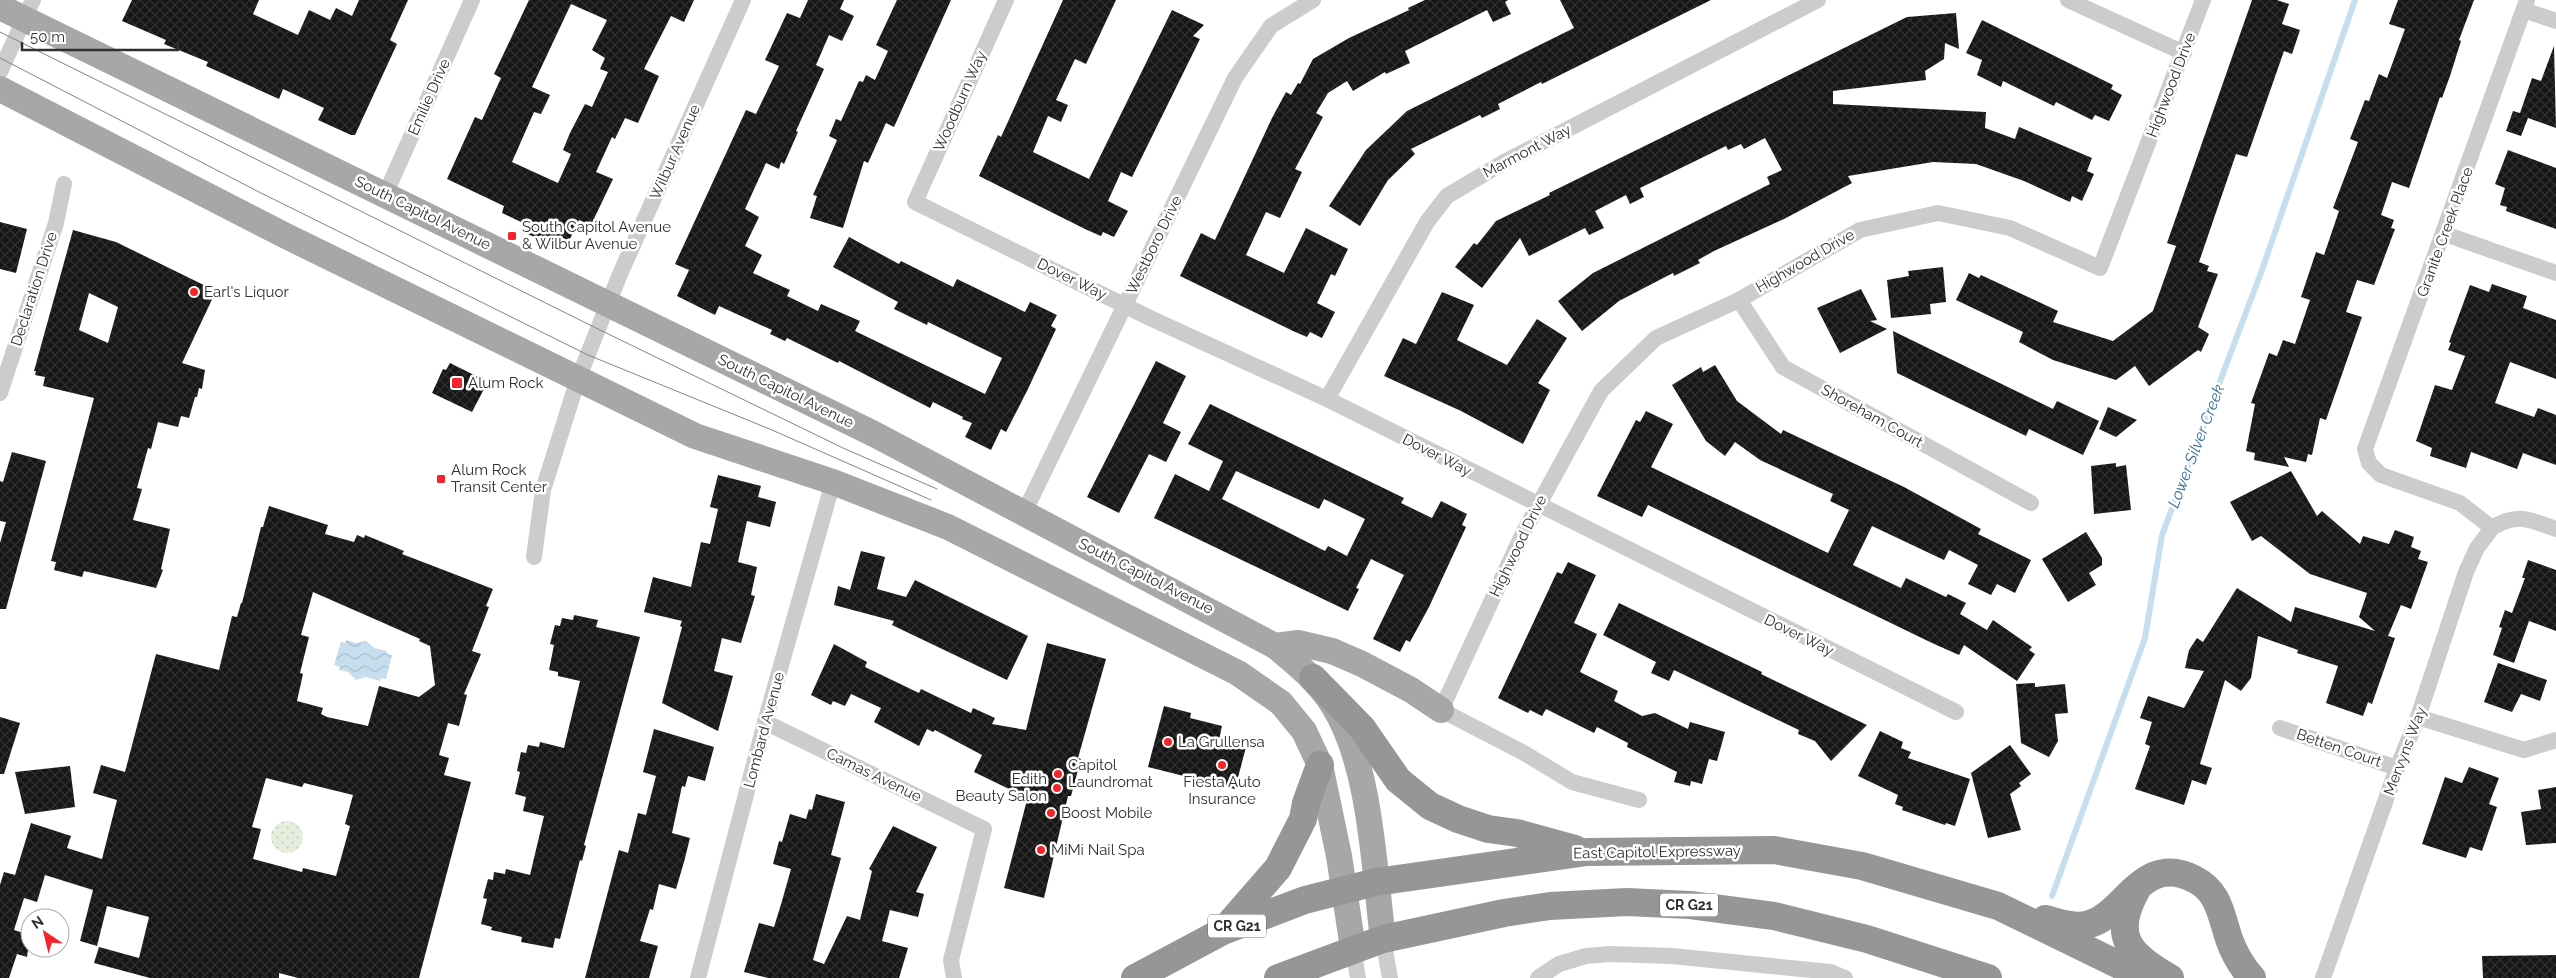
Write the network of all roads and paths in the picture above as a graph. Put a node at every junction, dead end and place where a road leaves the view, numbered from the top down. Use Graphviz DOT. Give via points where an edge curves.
graph roads {
  1 [pos="472,0"];
  2 [pos="743,0"];
  3 [pos="1006,0"];
  4 [pos="1314,0"];
  5 [pos="1818,0"];
  6 [pos="2068,0"];
  7 [pos="2203,0"];
  8 [pos="2525,5"];
  9 [pos="0,7"];
  10 [pos="29,9"];
  11 [pos="2556,21"];
  12 [pos="2184,53"];
  13 [pos="0,72"];
  14 [pos="0,89"];
  15 [pos="64,184"];
  16 [pos="385,195"];
  17 [pos="915,202"];
  18 [pos="2444,234"];
  19 [pos="2556,273"];
  20 [pos="1739,300"];
  21 [pos="608,304"];
  22 [pos="1125,306"];
  23 [pos="578,379"];
  24 [pos="0,392"];
  25 [pos="1327,400"];
  26 [pos="833,482"];
  27 [pos="2031,504"];
  28 [pos="1538,505"];
  29 [pos="1024,513"];
  30 [pos="2492,528"];
  31 [pos="2556,529"];
  32 [pos="534,557"];
  33 [pos="1275,646"];
  34 [pos="1313,678"];
  35 [pos="1441,710"];
  36 [pos="1956,712"];
  37 [pos="2418,717"];
  38 [pos="765,722"];
  39 [pos="2280,728"];
  40 [pos="2556,740"];
  41 [pos="1320,766"];
  42 [pos="2397,768"];
  43 [pos="1639,800"];
  44 [pos="1586,852"];
  45 [pos="1376,882"];
  46 [pos="2139,884"];
  47 [pos="1345,890"];
  48 [pos="1998,906"];
  49 [pos="1223,931"];
  50 [pos="1382,939"];
  51 [pos="1354,948"];
  52 [pos="698,978"];
  53 [pos="954,978"];
  54 [pos="1135,978"];
  55 [pos="1278,978"];
  56 [pos="1358,978"];
  57 [pos="1390,978"];
  58 [pos="1538,978"];
  59 [pos="1845,978"];
  60 [pos="1988,978"];
  61 [pos="2146,978"];
  62 [pos="2170,978"];
  63 [pos="2252,978"];
  64 [pos="2323,978"];
  1 -- 16 [label="street, Emilie Drive"];
  2 -- 21 [label="street, Wilbur Avenue"];
  3 -- 17 [label="street, Woodburn Way"];
  4 -- 22 [label="street, Westboro Drive" via="1271,26 1235,78"];
  5 -- 25 [label="street, Marmont Way" via="1506,161 1447,196 1427,222"];
  6 -- 12 [label="street"];
  7 -- 12 [label="street, Highwood Drive"];
  8 -- 11 [label="street"];
  8 -- 18 [label="street, Granite Creek Place"];
  9 -- 10 [label="main road, South Capitol Avenue"];
  10 -- 13 [label="street"];
  10 -- 16 [label="main road, South Capitol Avenue"];
  12 -- 20 [label="street, Highwood Drive" via="2100,268 2010,228 1938,212 1860,230"];
  14 -- 23 [label="main road" via="288,237"];
  15 -- 24 [label="street, Declaration Drive" via="56,224"];
  16 -- 21 [label="main road, South Capitol Avenue"];
  17 -- 22 [label="street, Dover Way"];
  18 -- 19 [label="street"];
  18 -- 30 [label="street, Granite Creek Place" via="2366,442 2369,463 2381,475 2460,503"];
  20 -- 27 [label="street, Shoreham Court" via="1783,367"];
  20 -- 28 [label="street, Highwood Drive" via="1656,338 1601,391"];
  21 -- 23 [label="street, Wilbur Avenue"];
  21 -- 29 [label="main road, South Capitol Avenue" via="874,434"];
  22 -- 25 [label="street, Dover Way"];
  22 -- 29 [label="street, Westboro Drive"];
  23 -- 26 [label="main road" via="694,436"];
  23 -- 32 [label="street, Wilbur Avenue" via="543,490"];
  25 -- 28 [label="street, Dover Way"];
  26 -- 38 [label="street, Lombard Avenue"];
  26 -- 41 [label="main road" via="948,527 1238,673 1281,703 1304,731"];
  28 -- 35 [label="street, Highwood Drive"];
  28 -- 36 [label="street, Dover Way"];
  29 -- 33 [label="main road, South Capitol Avenue"];
  30 -- 31 [label="street" via="2507,519 2524,518"];
  30 -- 37 [label="street, Mervyns Way" via="2477,548 2466,572"];
  33 -- 34 [label="main road, South Capitol Avenue"];
  33 -- 35 [label="main road" via="1298,643 1332,651 1411,690"];
  34 -- 44 [label="highway" via="1362,728 1398,780 1430,806 1488,829 1517,833"];
  34 -- 45 [label="main road, South Capitol Avenue" via="1334,706 1360,775"];
  35 -- 43 [label="street" via="1572,782"];
  37 -- 40 [label="street" via="2524,750"];
  37 -- 42 [label="street, Mervyns Way"];
  38 -- 52 [label="street, Lombard Avenue"];
  38 -- 53 [label="street, Camas Avenue" via="984,829 951,960"];
  39 -- 42 [label="street, Betten Court"];
  41 -- 47 [label="main road"];
  41 -- 49 [label="highway" via="1303,819 1278,868"];
  42 -- 64 [label="street, Mervyns Way"];
  44 -- 45 [label="highway, East Capitol Expressway / CR G21"];
  44 -- 48 [label="highway, East Capitol Expressway / CR G21" via="1774,850 1862,866"];
  45 -- 47 [label="highway, East Capitol Expressway / CR G21"];
  45 -- 50 [label="main road, South Capitol Avenue"];
  46 -- 48 [label="highway" via="2098,920 2087,925 2071,926"];
  46 -- 62 [label="highway" via="2126,908 2124,933 2134,952"];
  46 -- 63 [label="highway" via="2167,873 2193,878 2206,886 2218,902 2229,940"];
  47 -- 49 [label="highway, East Capitol Expressway / CR G21" via="1306,900"];
  47 -- 51 [label="main road"];
  48 -- 61 [label="highway, East Capitol Expressway / CR G21"];
  49 -- 54 [label="highway, East Capitol Expressway / CR G21"];
  50 -- 51 [label="highway, CR G21"];
  50 -- 57 [label="street"];
  50 -- 60 [label="highway, CR G21" via="1550,906 1627,902 1690,905 1784,918 1868,939"];
  51 -- 55 [label="highway, CR G21"];
  51 -- 56 [label="street"];
  58 -- 59 [label="street" via="1559,964 1586,956 1610,954 1672,956 1831,972"];
}
